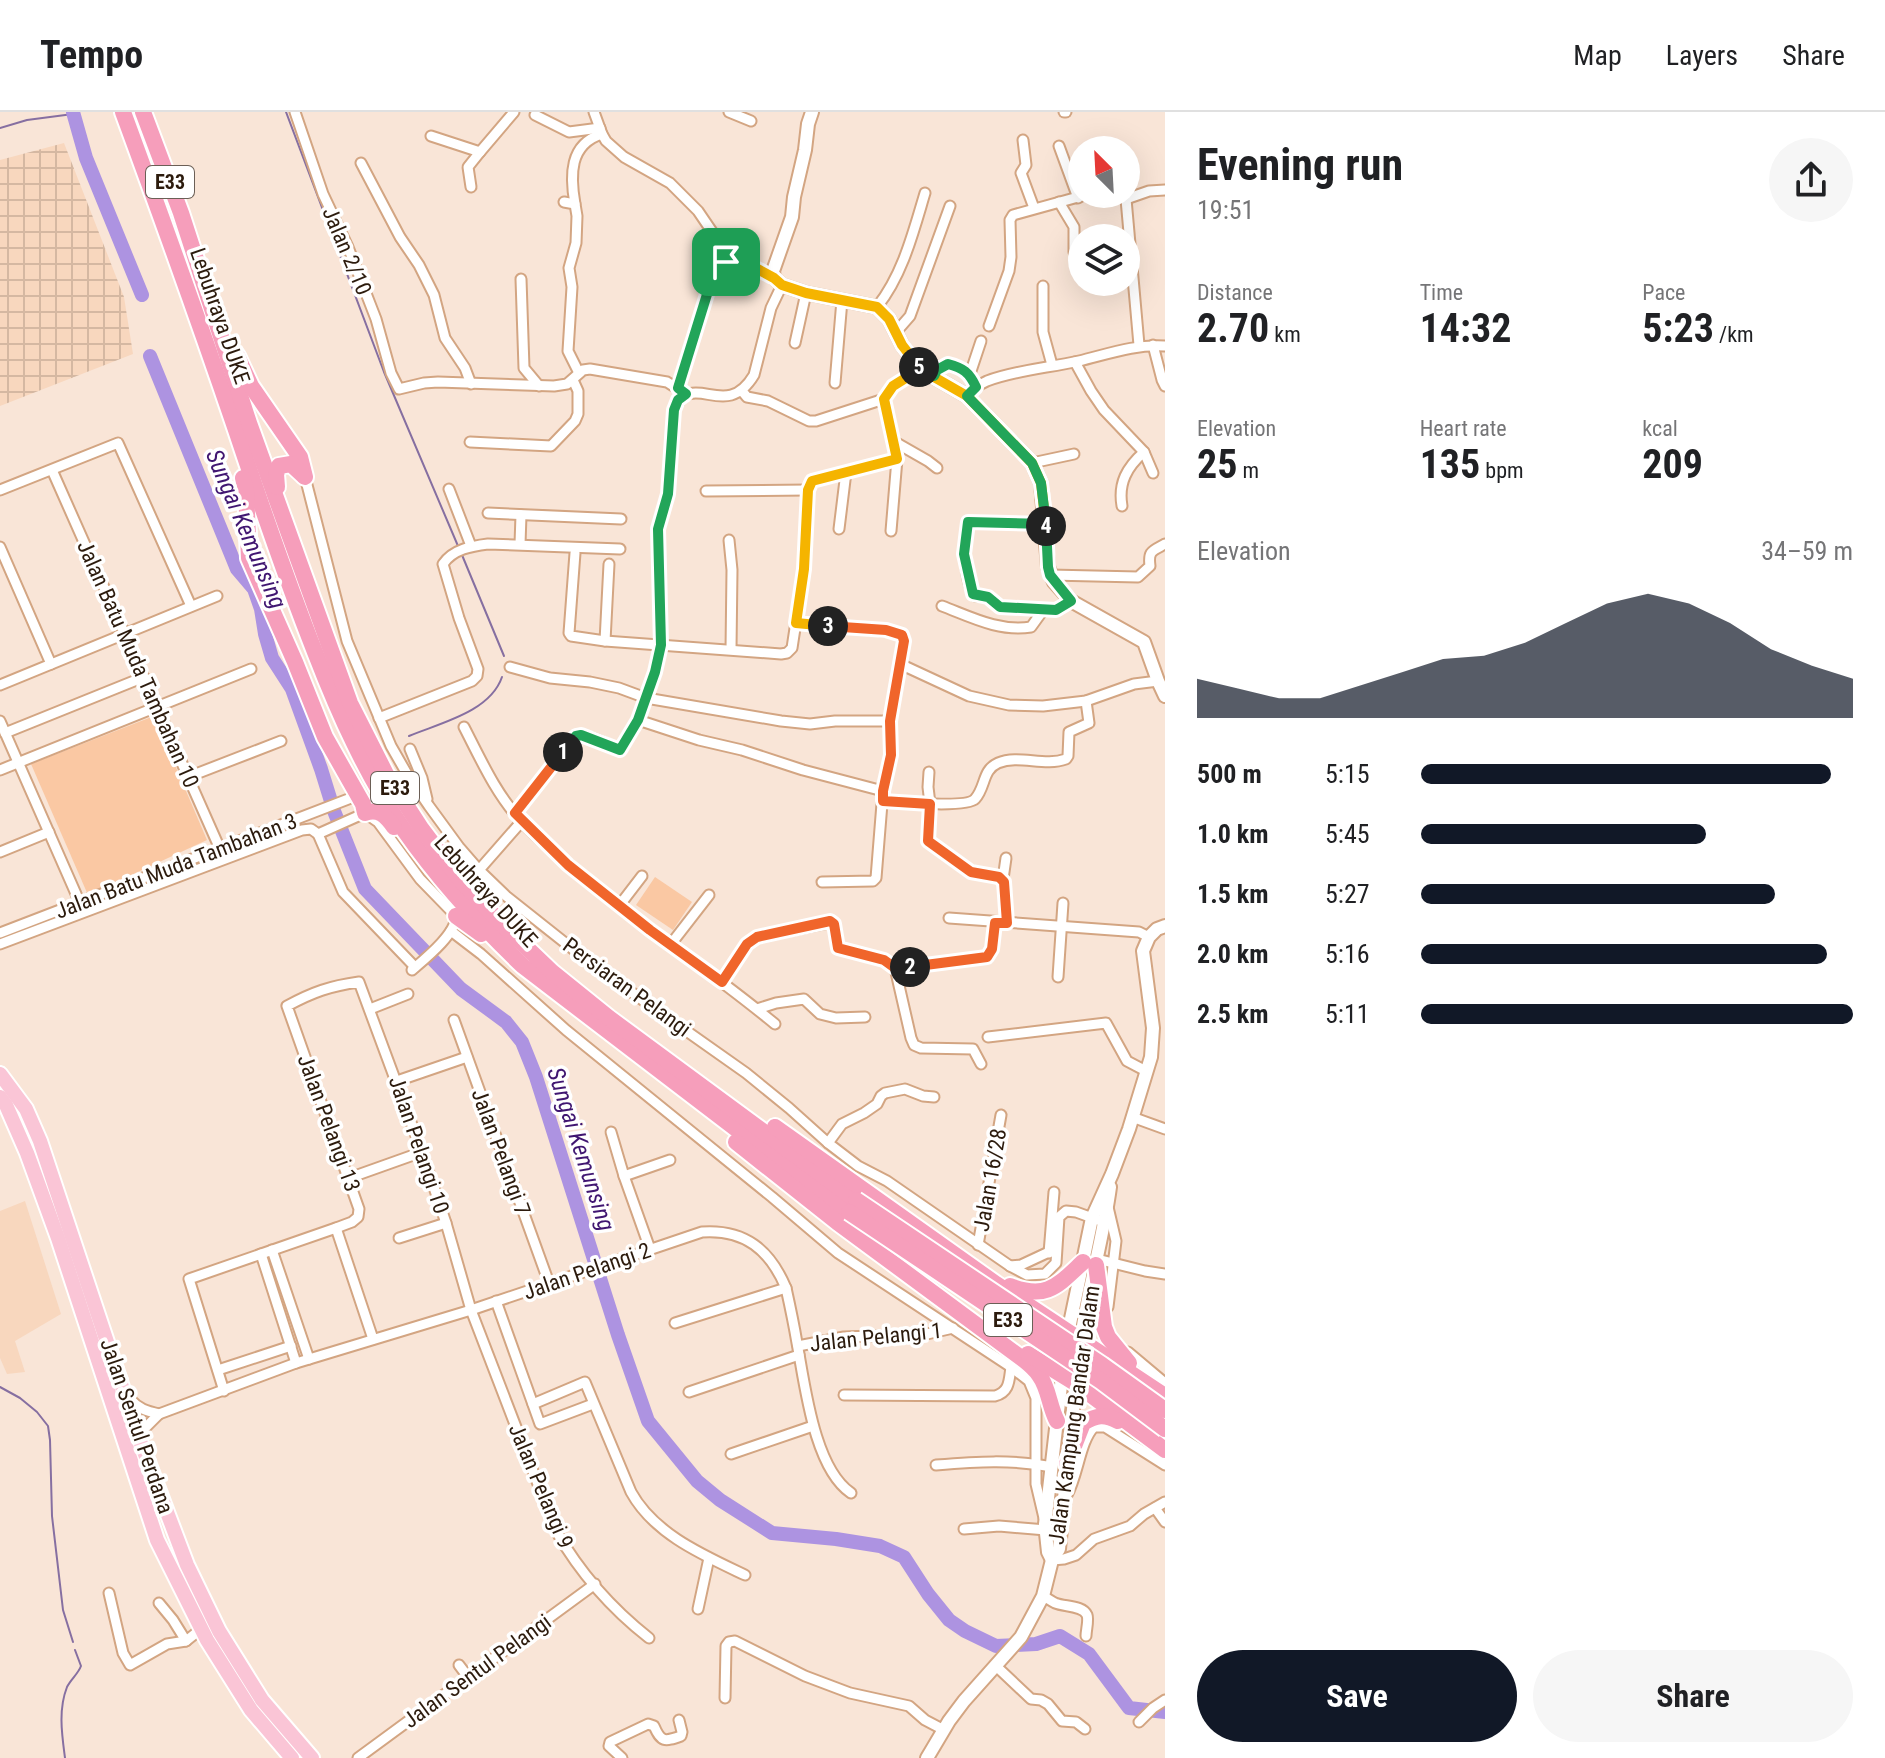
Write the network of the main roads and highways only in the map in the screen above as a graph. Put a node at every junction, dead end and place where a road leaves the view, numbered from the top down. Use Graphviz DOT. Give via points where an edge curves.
graph roads {
  1 [pos="123,112"];
  2 [pos="143,112"];
  3 [pos="213,308"];
  4 [pos="196,311"];
  5 [pos="277,498"];
  6 [pos="448,889"];
  7 [pos="454,924"];
  8 [pos="494,938"];
  9 [pos="592,1019"];
  10 [pos="623,1028"];
  11 [pos="0,1074"];
  12 [pos="3,1101"];
  13 [pos="27,1117"];
  14 [pos="22,1140"];
  15 [pos="853,1206"];
  16 [pos="986,1277"];
  17 [pos="940,1296"];
  18 [pos="1157,1384"];
  19 [pos="1165,1396"];
  20 [pos="1165,1410"];
  21 [pos="1057,1421"];
  22 [pos="1135,1428"];
  23 [pos="1165,1429"];
  24 [pos="1165,1450"];
  25 [pos="1060,1466"];
  26 [pos="207,1619"];
  27 [pos="292,1758"];
  28 [pos="312,1758"];
  1 -- 4 [label="highway, Lebuhraya DUKE / E33"];
  2 -- 3 [label="highway, Lebuhraya DUKE / E33"];
  3 -- 5 [label="highway, Lebuhraya DUKE / E33"];
  3 -- 5 [label="highway" via="251,386 300,457 305,477 291,464 279,466"];
  4 -- 6 [label="highway, Lebuhraya DUKE / E33" via="335,704 387,803"];
  4 -- 6 [label="highway" via="246,491 249,558 325,737 363,804 358,816 375,811 384,815 432,879"];
  5 -- 10 [label="highway, Lebuhraya DUKE / E33" via="350,703 414,817 461,881 505,927"];
  6 -- 8 [label="highway, Lebuhraya DUKE / E33"];
  7 -- 8 [label="highway"];
  8 -- 9 [label="highway, Lebuhraya DUKE / E33"];
  9 -- 15 [label="highway, Lebuhraya DUKE / E33" via="769,1154"];
  9 -- 17 [label="highway" via="618,1047 769,1169"];
  10 -- 15 [label="highway, Lebuhraya DUKE / E33"];
  10 -- 16 [label="highway" via="668,1052"];
  11 -- 13 [label="main road, Jalan Sentul Perdana"];
  12 -- 13 [label="main road"];
  12 -- 14 [label="main road, Jalan Sentul Perdana"];
  13 -- 14 [label="main road"];
  13 -- 26 [label="main road, Jalan Sentul Perdana"];
  14 -- 26 [label="main road, Jalan Sentul Perdana" via="157,1540 187,1603"];
  15 -- 20 [label="highway, Lebuhraya DUKE / E33, bridge"];
  15 -- 23 [label="highway, Lebuhraya DUKE / E33, bridge"];
  16 -- 18 [label="highway"];
  16 -- 18 [label="highway" via="1019,1290 1042,1292 1097,1262 1108,1337"];
  17 -- 21 [label="highway" via="1034,1369"];
  17 -- 22 [label="highway"];
  18 -- 19 [label="highway"];
  22 -- 24 [label="highway"];
  22 -- 25 [label="highway" via="1100,1415 1083,1423"];
  26 -- 27 [label="main road, Jalan Sentul Perdana" via="210,1645 253,1712"];
  26 -- 28 [label="main road, Jalan Sentul Perdana" via="262,1700"];
}
